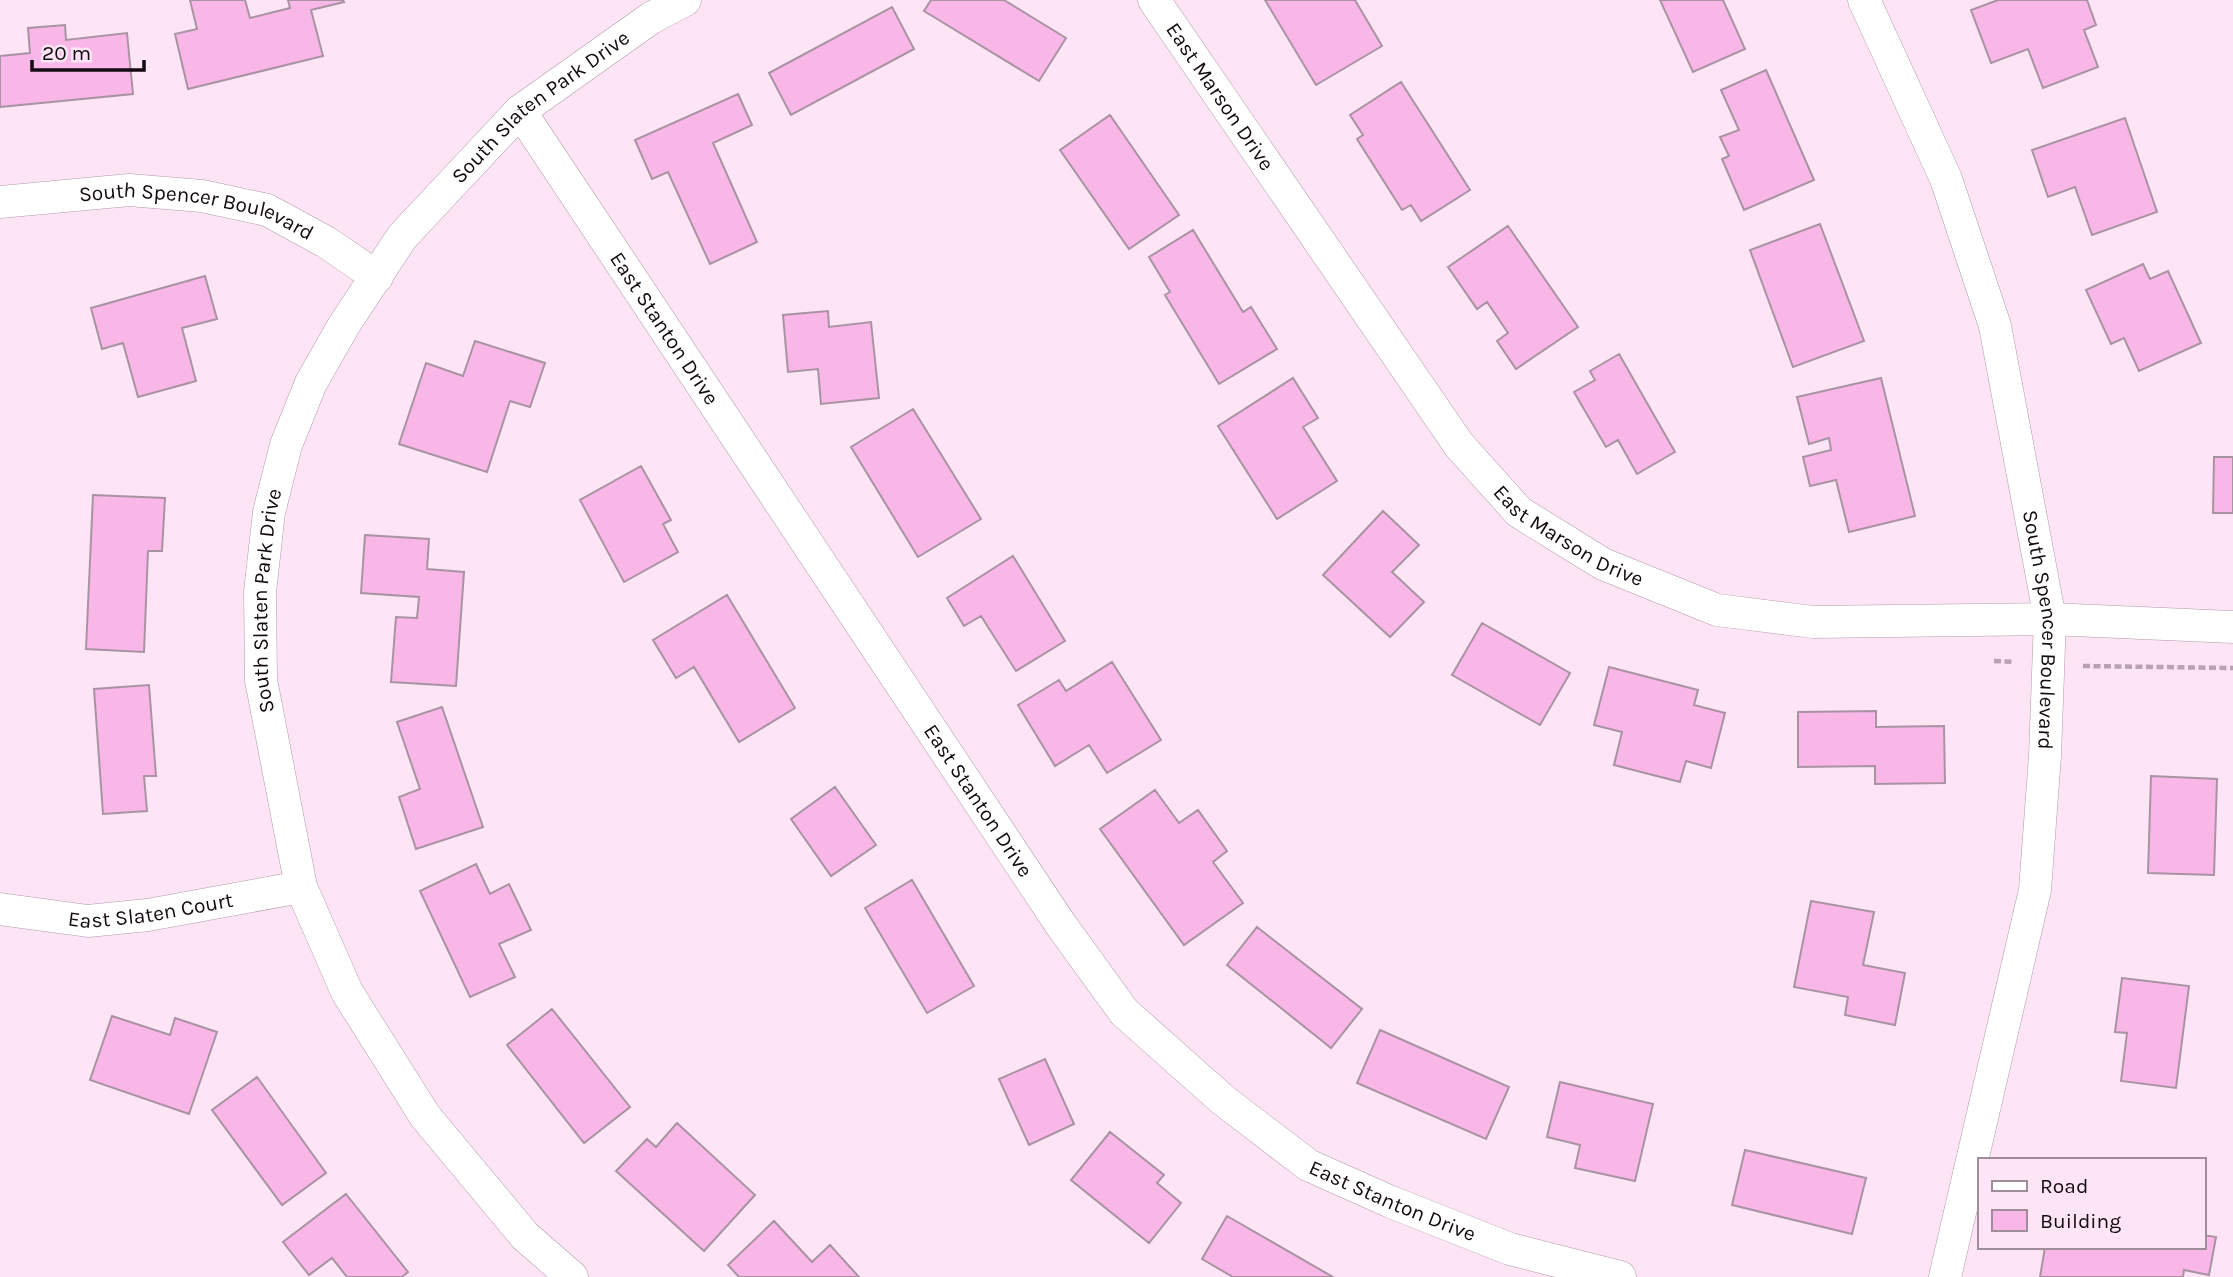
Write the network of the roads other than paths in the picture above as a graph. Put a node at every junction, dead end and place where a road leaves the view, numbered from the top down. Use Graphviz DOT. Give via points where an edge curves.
graph roads {
  1 [pos="685,0"];
  2 [pos="1154,0"];
  3 [pos="1864,0"];
  4 [pos="520,111"];
  5 [pos="0,202"];
  6 [pos="377,277"];
  7 [pos="2050,619"];
  8 [pos="2233,627"];
  9 [pos="301,887"];
  10 [pos="0,909"];
  11 [pos="572,1277"];
  12 [pos="1620,1277"];
  13 [pos="1945,1277"];
  1 -- 4 [label="street, South Slaten Park Drive"];
  2 -- 7 [label="street, East Marson Drive" via="1459,445 1519,512 1603,564 1717,610 1814,622"];
  3 -- 7 [label="street, South Spencer Boulevard" via="1946,179 1995,326"];
  4 -- 6 [label="street, South Slaten Park Drive" via="402,237"];
  4 -- 12 [label="street, East Stanton Drive" via="1053,914 1124,1012 1223,1100 1308,1165 1510,1249"];
  5 -- 6 [label="street, South Spencer Boulevard" via="129,190 202,196 267,210"];
  6 -- 9 [label="street, South Slaten Park Drive" via="311,383 286,445 269,512 260,592 261,680"];
  7 -- 8 [label="street, East Marson Drive"];
  7 -- 13 [label="street, South Spencer Boulevard" via="2035,890"];
  9 -- 10 [label="street, East Slaten Court" via="148,915 88,921"];
  9 -- 11 [label="street, South Slaten Park Drive" via="347,992 425,1116 525,1236"];
}
